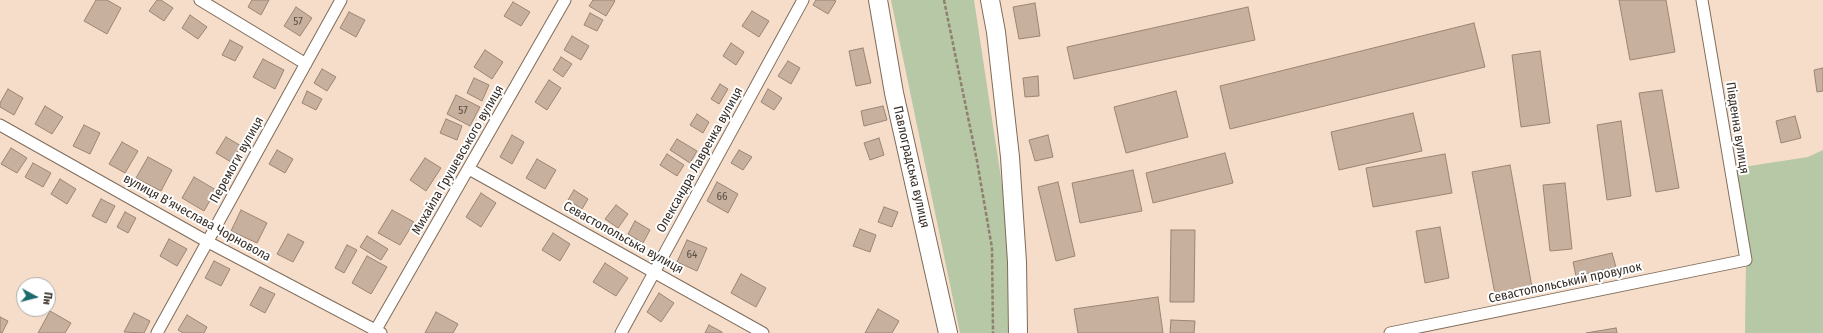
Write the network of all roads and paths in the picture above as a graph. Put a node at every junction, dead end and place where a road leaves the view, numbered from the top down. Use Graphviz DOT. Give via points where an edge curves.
graph roads {
  1 [pos="200,0"];
  2 [pos="341,0"];
  3 [pos="565,0"];
  4 [pos="803,0"];
  5 [pos="878,0"];
  6 [pos="944,0"];
  7 [pos="990,0"];
  8 [pos="1702,0"];
  9 [pos="306,64"];
  10 [pos="0,125"];
  11 [pos="469,168"];
  12 [pos="208,242"];
  13 [pos="1746,260"];
  14 [pos="655,272"];
  15 [pos="377,332"];
  16 [pos="157,333"];
  17 [pos="621,333"];
  18 [pos="763,333"];
  19 [pos="948,333"];
  20 [pos="993,333"];
  21 [pos="1018,333"];
  22 [pos="1390,333"];
  1 -- 9 [label="street"];
  2 -- 9 [label="street, Перемоги вулиця"];
  3 -- 11 [label="street, Михайла Грушевського вулиця"];
  4 -- 14 [label="street, Олександра Лавренка вулиця"];
  5 -- 19 [label="main road, Павлоградська вулиця" via="894,93"];
  6 -- 20 [label="path" via="992,248"];
  7 -- 21 [label="main road" via="1010,157 1017,262"];
  8 -- 13 [label="street, Південна вулиця"];
  9 -- 12 [label="street, Перемоги вулиця"];
  10 -- 12 [label="street, вулиця В’ячеслава Чорновола"];
  11 -- 14 [label="street, Севастопольська вулиця"];
  11 -- 15 [label="street, Михайла Грушевського вулиця"];
  12 -- 15 [label="street, вулиця В’ячеслава Чорновола"];
  12 -- 16 [label="street, Перемоги вулиця"];
  13 -- 22 [label="street, Севастопольський провулок"];
  14 -- 17 [label="street, Олександра Лавренка вулиця"];
  14 -- 18 [label="street, Севастопольська вулиця"];
}
